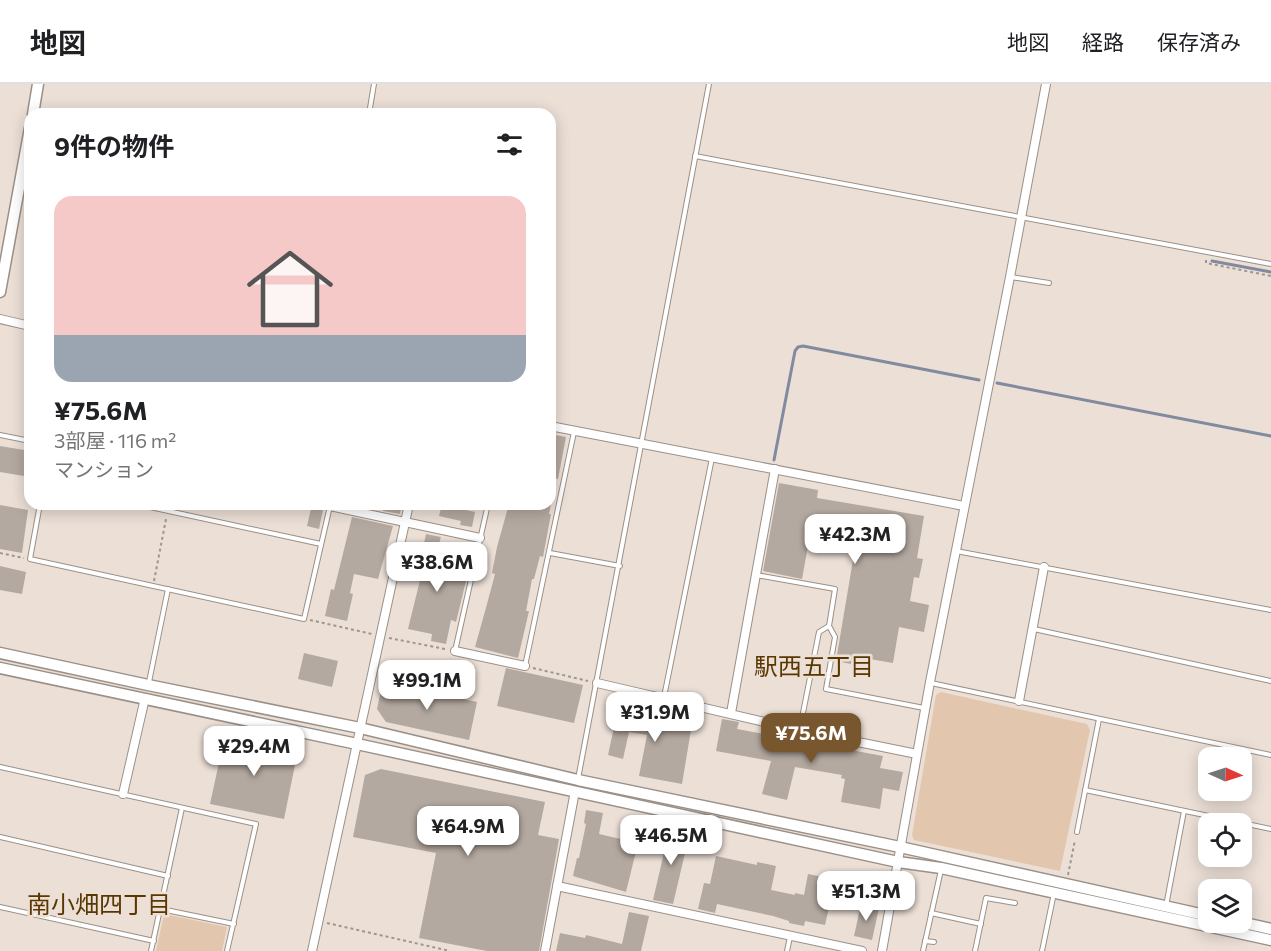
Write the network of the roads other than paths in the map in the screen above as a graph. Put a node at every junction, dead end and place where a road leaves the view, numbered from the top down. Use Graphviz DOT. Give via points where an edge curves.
graph roads {
  1 [pos="38,84"];
  2 [pos="374,84"];
  3 [pos="709,84"];
  4 [pos="1046,84"];
  5 [pos="34,108"];
  6 [pos="370,108"];
  7 [pos="695,156"];
  8 [pos="24,161"];
  9 [pos="1021,216"];
  10 [pos="1271,264"];
  11 [pos="1010,277"];
  12 [pos="1049,283"];
  13 [pos="0,291"];
  14 [pos="0,319"];
  15 [pos="24,325"];
  16 [pos="556,427"];
  17 [pos="575,430"];
  18 [pos="0,435"];
  19 [pos="24,440"];
  20 [pos="643,443"];
  21 [pos="712,458"];
  22 [pos="776,469"];
  23 [pos="964,506"];
  24 [pos="39,510"];
  25 [pos="168,510"];
  26 [pos="330,510"];
  27 [pos="354,510"];
  28 [pos="407,510"];
  29 [pos="487,510"];
  30 [pos="405,521"];
  31 [pos="480,538"];
  32 [pos="321,544"];
  33 [pos="955,550"];
  34 [pos="550,553"];
  35 [pos="620,566"];
  36 [pos="1044,567"];
  37 [pos="756,575"];
  38 [pos="168,589"];
  39 [pos="1271,610"];
  40 [pos="829,626"];
  41 [pos="1033,628"];
  42 [pos="455,651"];
  43 [pos="0,653"];
  44 [pos="525,666"];
  45 [pos="0,668"];
  46 [pos="1271,681"];
  47 [pos="930,682"];
  48 [pos="597,683"];
  49 [pos="148,685"];
  50 [pos="145,698"];
  51 [pos="664,698"];
  52 [pos="1019,701"];
  53 [pos="925,708"];
  54 [pos="730,713"];
  55 [pos="1099,719"];
  56 [pos="360,728"];
  57 [pos="799,730"];
  58 [pos="357,744"];
  59 [pos="916,754"];
  60 [pos="1271,755"];
  61 [pos="0,767"];
  62 [pos="578,780"];
  63 [pos="1085,790"];
  64 [pos="575,791"];
  65 [pos="123,794"];
  66 [pos="183,808"];
  67 [pos="1184,811"];
  68 [pos="1271,829"];
  69 [pos="1077,832"];
  70 [pos="0,837"];
  71 [pos="900,847"];
  72 [pos="898,862"];
  73 [pos="941,867"];
  74 [pos="168,876"];
  75 [pos="557,886"];
  76 [pos="1054,892"];
  77 [pos="1015,903"];
  78 [pos="0,907"];
  79 [pos="1165,907"];
  80 [pos="161,909"];
  81 [pos="931,913"];
  82 [pos="1198,914"];
  83 [pos="234,924"];
  84 [pos="981,924"];
  85 [pos="1252,925"];
  86 [pos="1271,929"];
  87 [pos="790,937"];
  88 [pos="1271,939"];
  89 [pos="154,941"];
  90 [pos="925,941"];
  91 [pos="934,942"];
  92 [pos="151,951"];
  93 [pos="227,951"];
  94 [pos="312,951"];
  95 [pos="545,951"];
  96 [pos="787,951"];
  97 [pos="862,951"];
  98 [pos="882,951"];
  99 [pos="923,951"];
  100 [pos="975,951"];
  101 [pos="1042,951"];
  1 -- 5 [label="street"];
  2 -- 6 [label="lane"];
  3 -- 7 [label="lane"];
  4 -- 9 [label="street"];
  7 -- 9 [label="lane"];
  7 -- 20 [label="lane"];
  8 -- 13 [label="street"];
  9 -- 10 [label="lane"];
  9 -- 11 [label="street"];
  11 -- 12 [label="lane"];
  11 -- 23 [label="street"];
  14 -- 15 [label="street"];
  16 -- 17 [label="street"];
  17 -- 20 [label="street"];
  17 -- 34 [label="lane"];
  18 -- 19 [label="lane"];
  20 -- 21 [label="street"];
  20 -- 35 [label="lane"];
  21 -- 22 [label="street"];
  21 -- 51 [label="lane"];
  22 -- 23 [label="street"];
  22 -- 37 [label="street"];
  23 -- 33 [label="street"];
  24 -- 38 [label="lane" via="30,559"];
  25 -- 32 [label="lane"];
  26 -- 32 [label="lane"];
  27 -- 30 [label="street"];
  28 -- 30 [label="street"];
  29 -- 31 [label="lane"];
  30 -- 31 [label="street"];
  30 -- 56 [label="street"];
  31 -- 42 [label="lane"];
  32 -- 38 [label="lane" via="304,619"];
  33 -- 36 [label="lane"];
  33 -- 47 [label="street"];
  34 -- 35 [label="lane"];
  34 -- 44 [label="lane"];
  35 -- 48 [label="lane"];
  36 -- 39 [label="lane"];
  36 -- 41 [label="street"];
  37 -- 40 [label="lane" via="836,589"];
  37 -- 54 [label="street"];
  38 -- 49 [label="lane"];
  40 -- 53 [label="lane" via="835,637 826,689"];
  40 -- 57 [label="lane" via="819,632"];
  41 -- 46 [label="lane"];
  41 -- 52 [label="street"];
  42 -- 44 [label="street"];
  43 -- 49 [label="street"];
  45 -- 50 [label="street"];
  47 -- 52 [label="lane"];
  47 -- 53 [label="street"];
  48 -- 51 [label="street"];
  48 -- 62 [label="lane"];
  49 -- 56 [label="street"];
  50 -- 58 [label="street"];
  50 -- 65 [label="street"];
  51 -- 54 [label="street"];
  52 -- 55 [label="lane"];
  53 -- 59 [label="street"];
  54 -- 57 [label="street"];
  55 -- 60 [label="lane"];
  55 -- 63 [label="lane"];
  56 -- 58 [label="street"];
  56 -- 62 [label="street"];
  57 -- 59 [label="street"];
  58 -- 64 [label="street"];
  58 -- 94 [label="street"];
  59 -- 71 [label="street"];
  61 -- 65 [label="lane"];
  62 -- 71 [label="street"];
  63 -- 67 [label="lane"];
  63 -- 69 [label="lane"];
  64 -- 72 [label="street"];
  64 -- 75 [label="street"];
  65 -- 66 [label="lane"];
  66 -- 74 [label="lane"];
  66 -- 83 [label="lane" via="256,824"];
  67 -- 68 [label="lane"];
  67 -- 79 [label="lane"];
  70 -- 74 [label="lane"];
  71 -- 72 [label="street"];
  71 -- 79 [label="street"];
  72 -- 73 [label="street"];
  72 -- 98 [label="street"];
  73 -- 76 [label="street"];
  73 -- 81 [label="lane"];
  74 -- 80 [label="lane"];
  75 -- 87 [label="street"];
  75 -- 95 [label="street"];
  76 -- 88 [label="street"];
  76 -- 101 [label="lane"];
  77 -- 84 [label="lane" via="986,898"];
  78 -- 89 [label="lane"];
  79 -- 82 [label="street"];
  80 -- 83 [label="lane"];
  80 -- 89 [label="lane"];
  81 -- 84 [label="lane"];
  81 -- 90 [label="lane"];
  83 -- 93 [label="lane"];
  84 -- 100 [label="lane"];
  85 -- 86 [label="street"];
  87 -- 96 [label="lane"];
  87 -- 97 [label="street"];
  89 -- 92 [label="lane"];
  90 -- 91 [label="lane"];
  90 -- 99 [label="lane"];
}
